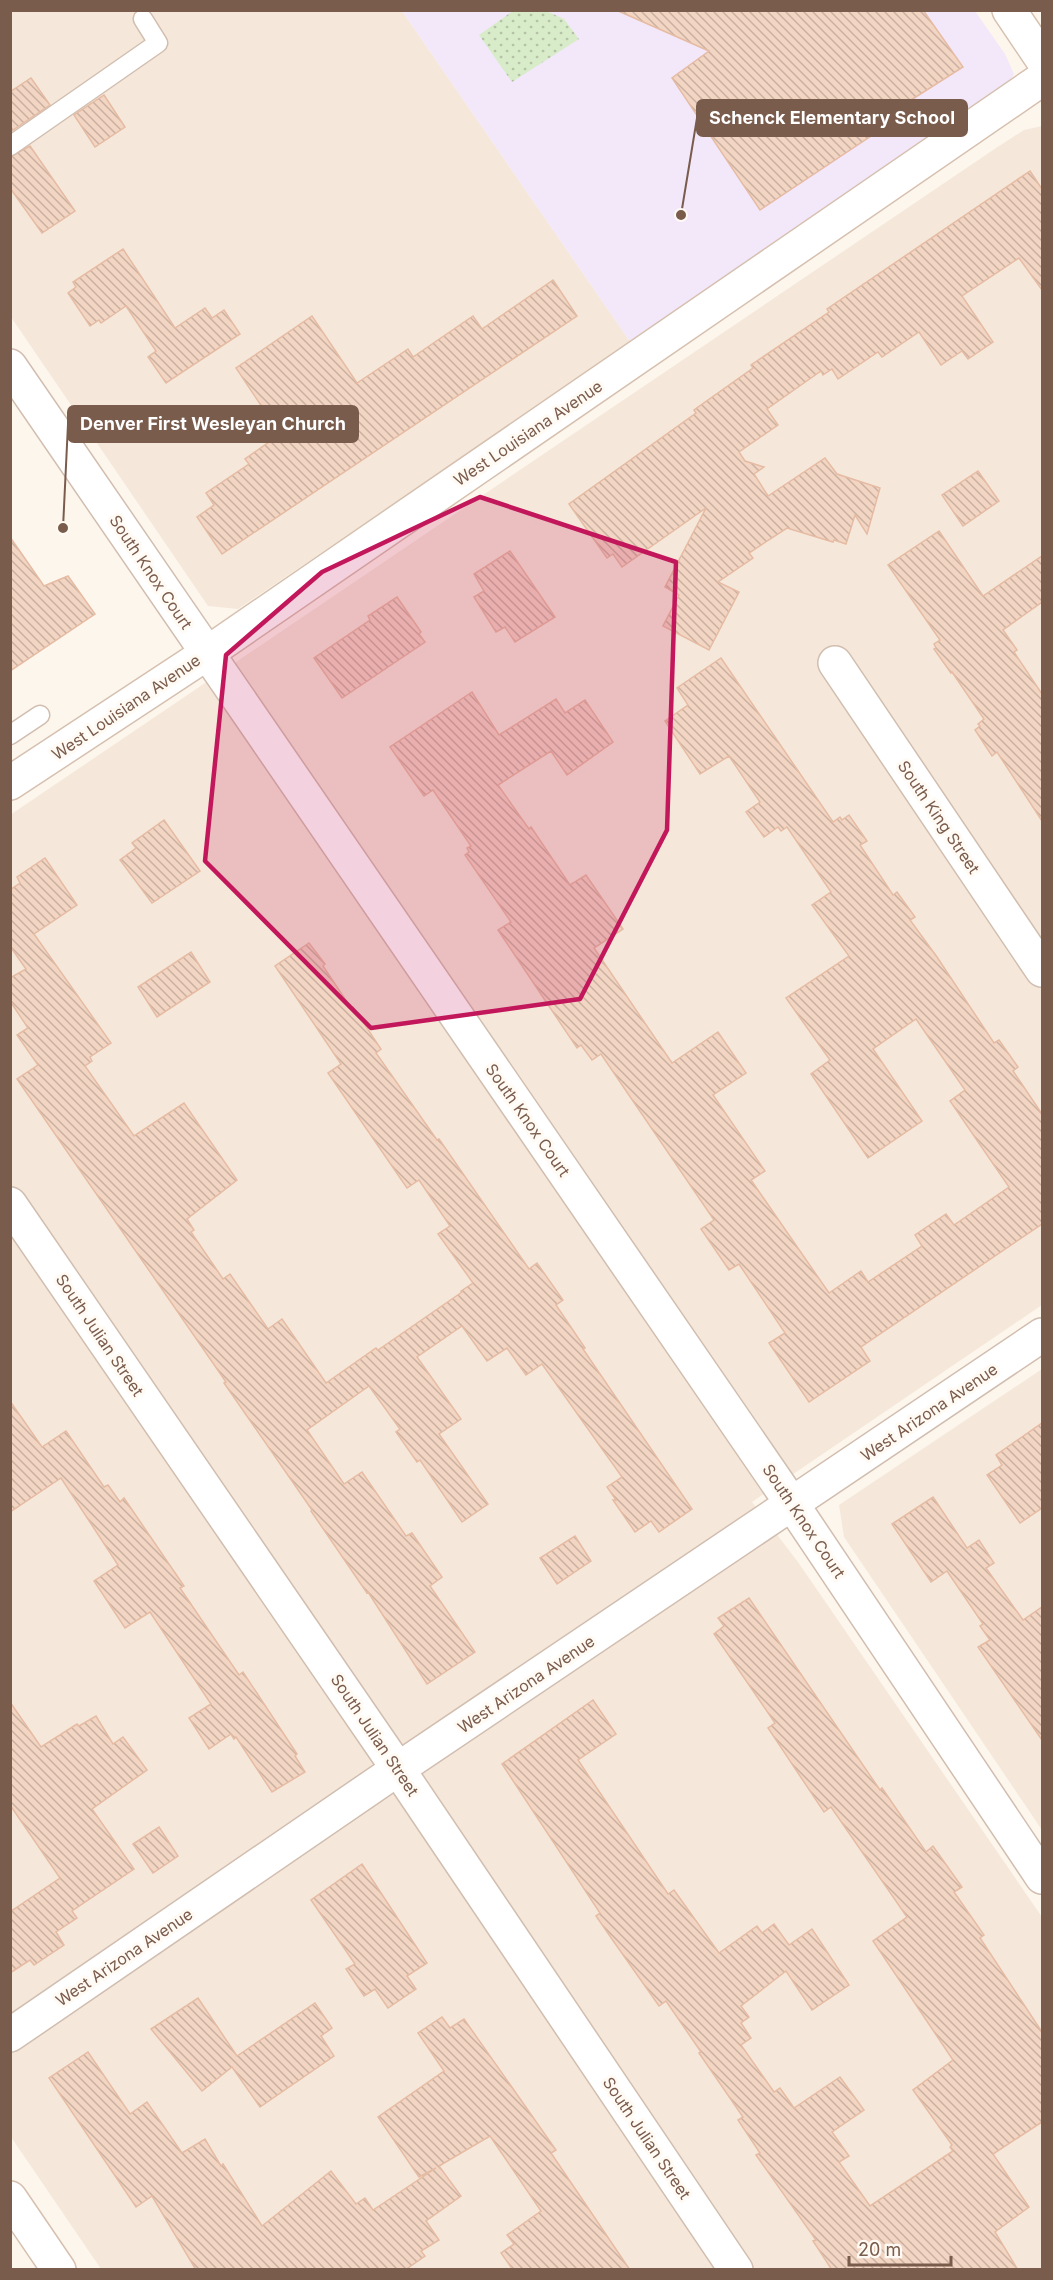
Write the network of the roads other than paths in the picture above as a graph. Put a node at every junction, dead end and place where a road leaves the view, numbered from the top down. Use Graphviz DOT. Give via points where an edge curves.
graph roads {
  1 [pos="1009,10"];
  2 [pos="144,19"];
  3 [pos="1042,59"];
  4 [pos="1042,79"];
  5 [pos="10,146"];
  6 [pos="10,366"];
  7 [pos="206,654"];
  8 [pos="836,663"];
  9 [pos="40,715"];
  10 [pos="10,735"];
  11 [pos="10,783"];
  12 [pos="1042,970"];
  13 [pos="10,1204"];
  14 [pos="1042,1335"];
  15 [pos="792,1504"];
  16 [pos="398,1769"];
  17 [pos="1042,1877"];
  18 [pos="10,2035"];
  19 [pos="10,2198"];
  20 [pos="59,2270"];
  21 [pos="735,2270"];
  1 -- 3 [label="street"];
  2 -- 5 [label="lane" via="158,43"];
  4 -- 7 [label="street, West Louisiana Avenue"];
  6 -- 7 [label="street, South Knox Court"];
  7 -- 11 [label="street, West Louisiana Avenue"];
  7 -- 15 [label="street, South Knox Court"];
  8 -- 12 [label="street, South King Street"];
  9 -- 10 [label="lane"];
  13 -- 16 [label="street, South Julian Street"];
  14 -- 15 [label="street, West Arizona Avenue"];
  15 -- 16 [label="street, West Arizona Avenue"];
  15 -- 17 [label="street, South Knox Court"];
  16 -- 18 [label="street, West Arizona Avenue"];
  16 -- 21 [label="street, South Julian Street"];
  19 -- 20 [label="street"];
}
